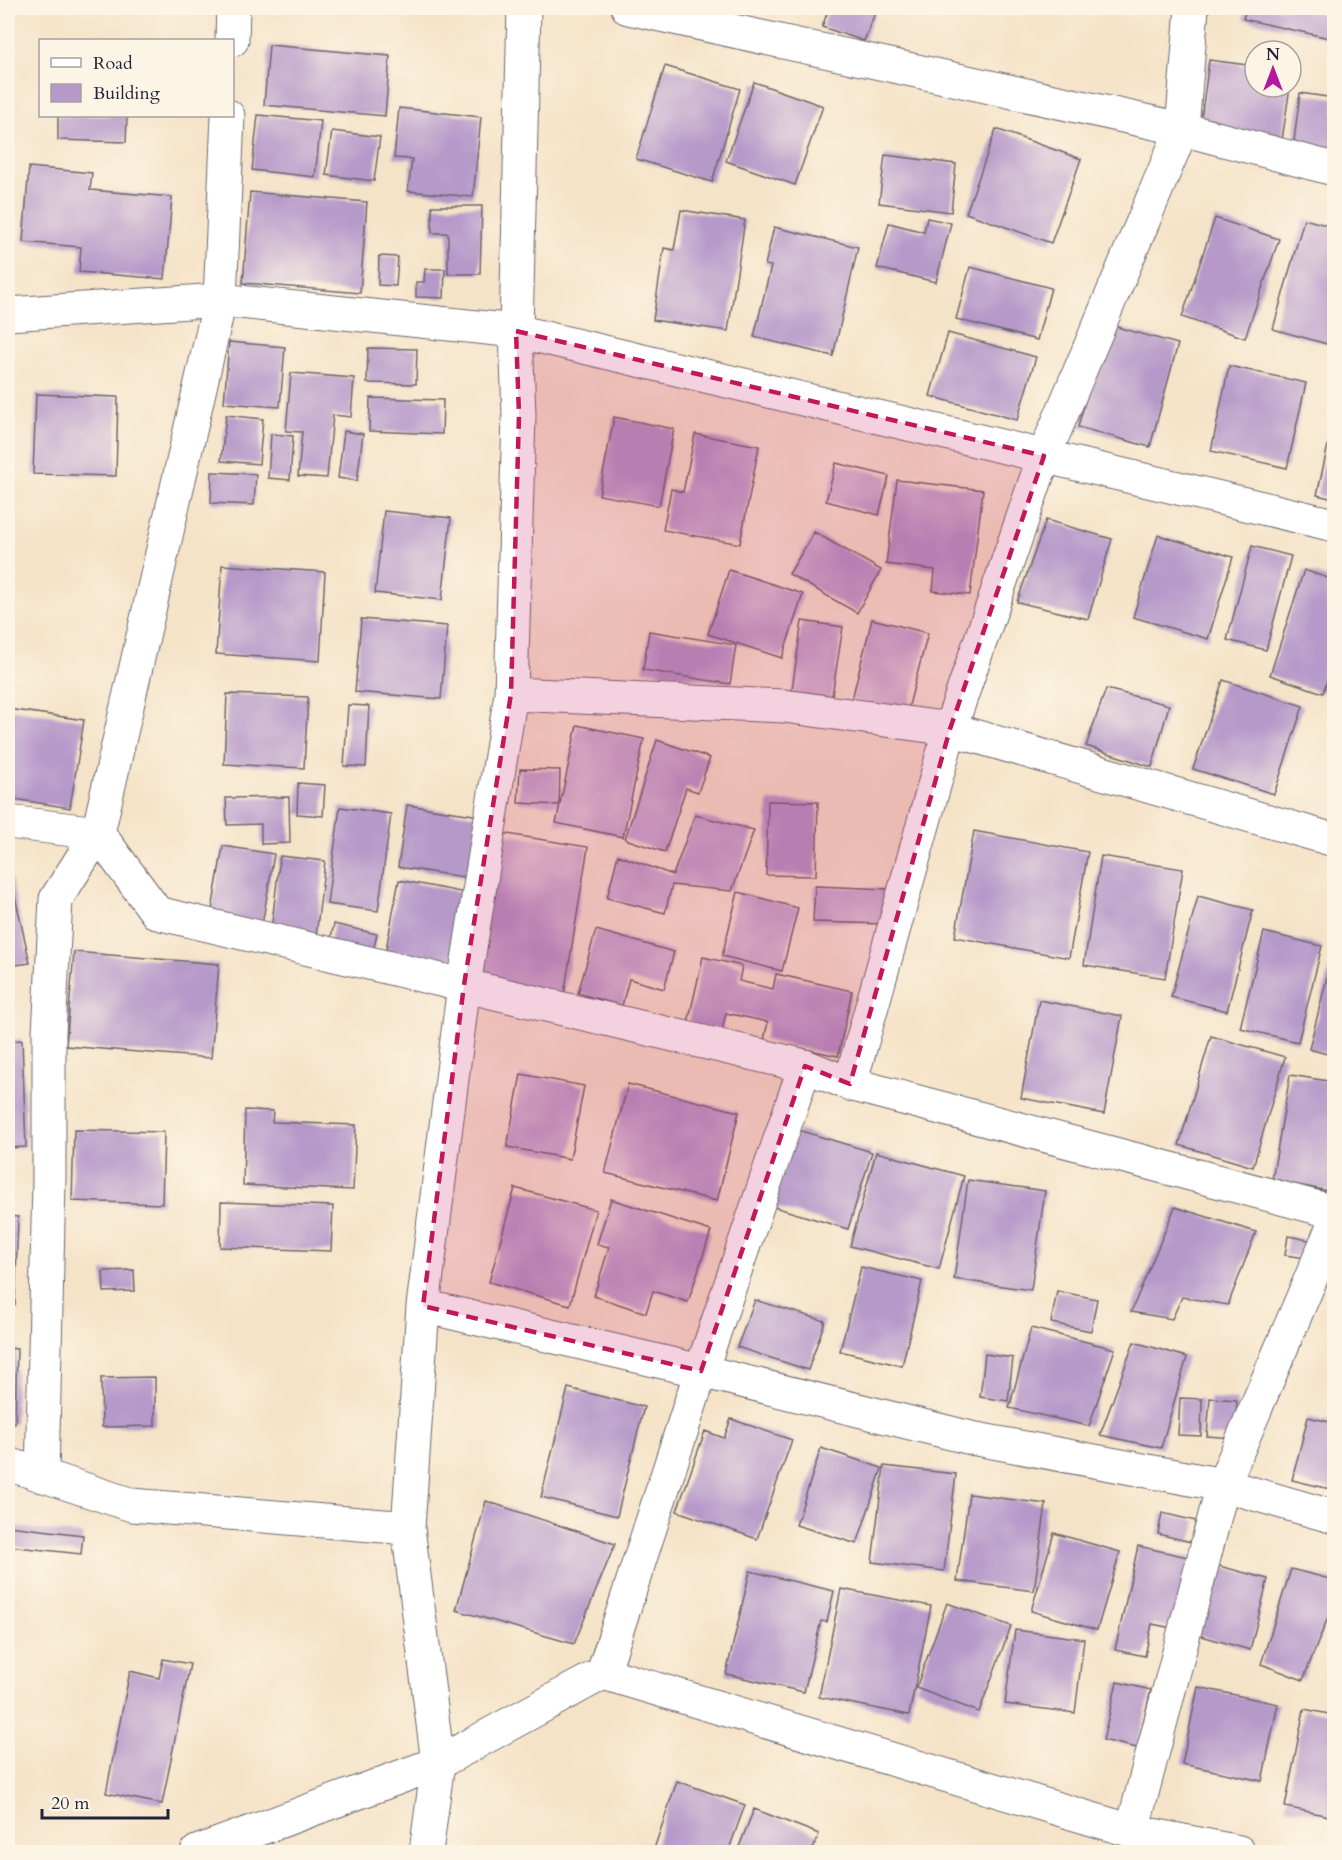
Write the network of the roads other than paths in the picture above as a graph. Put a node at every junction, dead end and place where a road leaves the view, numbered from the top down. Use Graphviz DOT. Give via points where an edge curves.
graph roads {
  1 [pos="233,8"];
  2 [pos="524,8"];
  3 [pos="628,8"];
  4 [pos="1192,8"];
  5 [pos="232,39"];
  6 [pos="228,117"];
  7 [pos="1182,129"];
  8 [pos="1335,169"];
  9 [pos="219,300"];
  10 [pos="8,314"];
  11 [pos="516,331"];
  12 [pos="1044,456"];
  13 [pos="1335,525"];
  14 [pos="511,694"];
  15 [pos="950,729"];
  16 [pos="8,822"];
  17 [pos="98,832"];
  18 [pos="1335,840"];
  19 [pos="464,985"];
  20 [pos="805,1066"];
  21 [pos="850,1084"];
  22 [pos="1335,1212"];
  23 [pos="1335,1224"];
  24 [pos="423,1306"];
  25 [pos="701,1371"];
  26 [pos="8,1464"];
  27 [pos="42,1476"];
  28 [pos="1223,1485"];
  29 [pos="1335,1517"];
  30 [pos="408,1528"];
  31 [pos="603,1673"];
  32 [pos="438,1763"];
  33 [pos="1132,1831"];
  34 [pos="197,1852"];
  35 [pos="426,1852"];
  36 [pos="1239,1852"];
  1 -- 5 [label="street"];
  2 -- 11 [label="street"];
  3 -- 7 [label="street"];
  4 -- 7 [label="street"];
  6 -- 9 [label="street"];
  7 -- 8 [label="street"];
  7 -- 12 [label="street"];
  9 -- 10 [label="street"];
  9 -- 11 [label="street"];
  9 -- 17 [label="street"];
  11 -- 12 [label="street"];
  11 -- 14 [label="street" via="519,415"];
  12 -- 13 [label="street"];
  12 -- 15 [label="street"];
  14 -- 15 [label="street" via="783,706"];
  14 -- 19 [label="street"];
  15 -- 18 [label="street"];
  15 -- 21 [label="street"];
  16 -- 17 [label="street"];
  17 -- 19 [label="street" via="157,913"];
  17 -- 27 [label="street" via="56,899 49,1033"];
  19 -- 20 [label="street"];
  19 -- 24 [label="street"];
  20 -- 21 [label="street"];
  20 -- 25 [label="street"];
  21 -- 22 [label="street"];
  23 -- 28 [label="street"];
  24 -- 25 [label="street"];
  24 -- 30 [label="street"];
  25 -- 28 [label="street" via="971,1438"];
  25 -- 31 [label="street"];
  26 -- 27 [label="street"];
  27 -- 30 [label="street" via="132,1505"];
  28 -- 29 [label="street"];
  28 -- 33 [label="street"];
  30 -- 32 [label="street"];
  31 -- 32 [label="street"];
  31 -- 33 [label="street"];
  32 -- 34 [label="street"];
  32 -- 35 [label="street"];
  33 -- 36 [label="street"];
}
